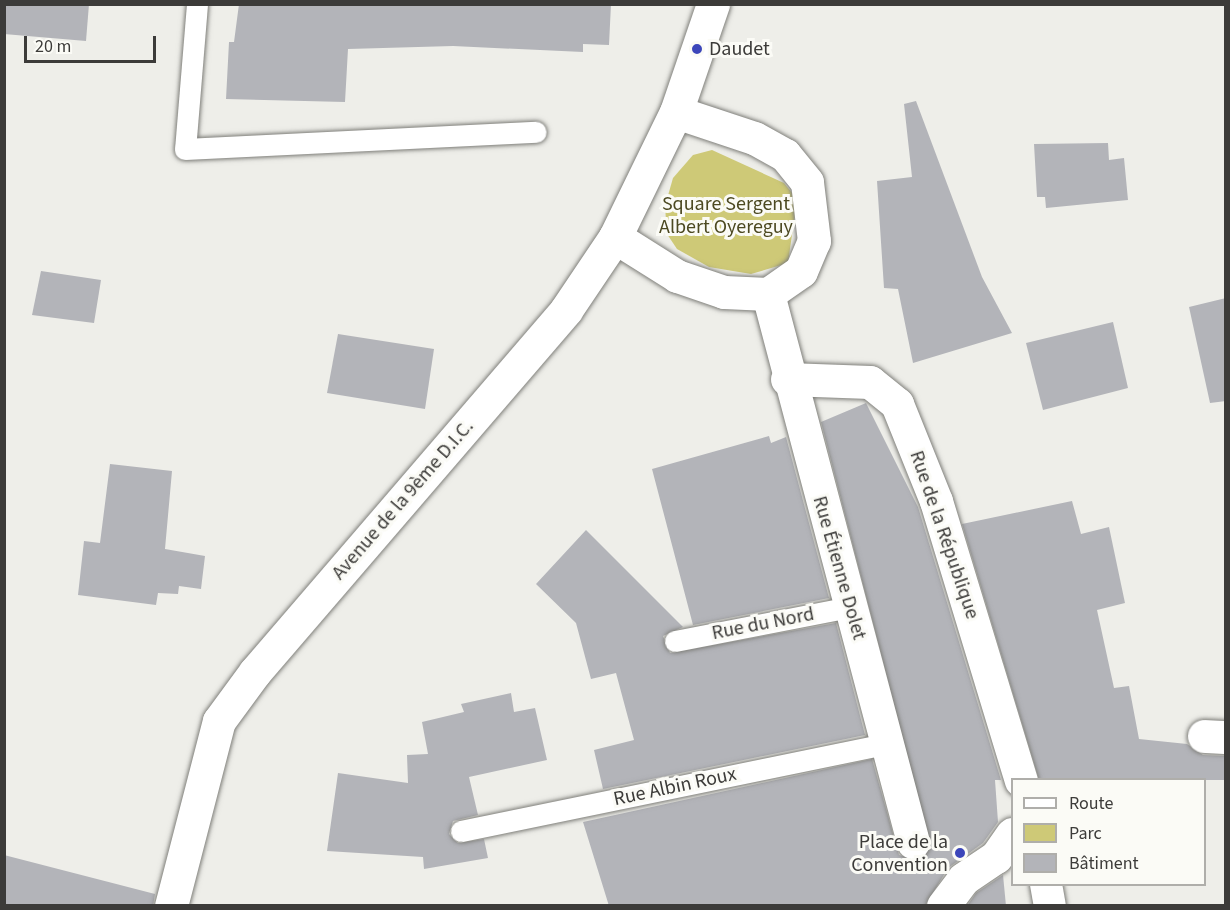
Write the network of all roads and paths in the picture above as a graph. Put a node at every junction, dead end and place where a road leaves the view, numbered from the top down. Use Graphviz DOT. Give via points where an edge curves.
graph roads {
  1 [pos="197,4"];
  2 [pos="713,4"];
  3 [pos="676,112"];
  4 [pos="536,132"];
  5 [pos="615,237"];
  6 [pos="768,294"];
  7 [pos="787,379"];
  8 [pos="850,607"];
  9 [pos="675,641"];
  10 [pos="888,743"];
  11 [pos="1020,778"];
  12 [pos="461,831"];
  13 [pos="1011,835"];
  14 [pos="913,842"];
  15 [pos="1046,886"];
  16 [pos="171,906"];
  17 [pos="943,906"];
  18 [pos="1050,906"];
  1 -- 4 [label="lane" via="185,149"];
  2 -- 3 [label="street, Avenue de la 9ème D.I.C."];
  3 -- 5 [label="street, Avenue de la 9ème D.I.C."];
  3 -- 6 [label="street" via="754,138 785,155 807,182 814,241 801,272"];
  5 -- 6 [label="street" via="677,276 724,292"];
  5 -- 16 [label="street, Avenue de la 9ème D.I.C." via="566,310 255,672 219,721"];
  6 -- 7 [label="street, Rue Étienne Dolet"];
  7 -- 8 [label="street, Rue Étienne Dolet"];
  7 -- 11 [label="street, Rue de la République" via="870,382 897,404 936,501"];
  8 -- 9 [label="lane, Rue du Nord"];
  8 -- 10 [label="street, Rue Étienne Dolet"];
  10 -- 12 [label="lane, Rue Albin Roux"];
  10 -- 14 [label="street, Rue Étienne Dolet"];
  13 -- 17 [label="street" via="996,857 963,879"];
  15 -- 18 [label="street"];
}
